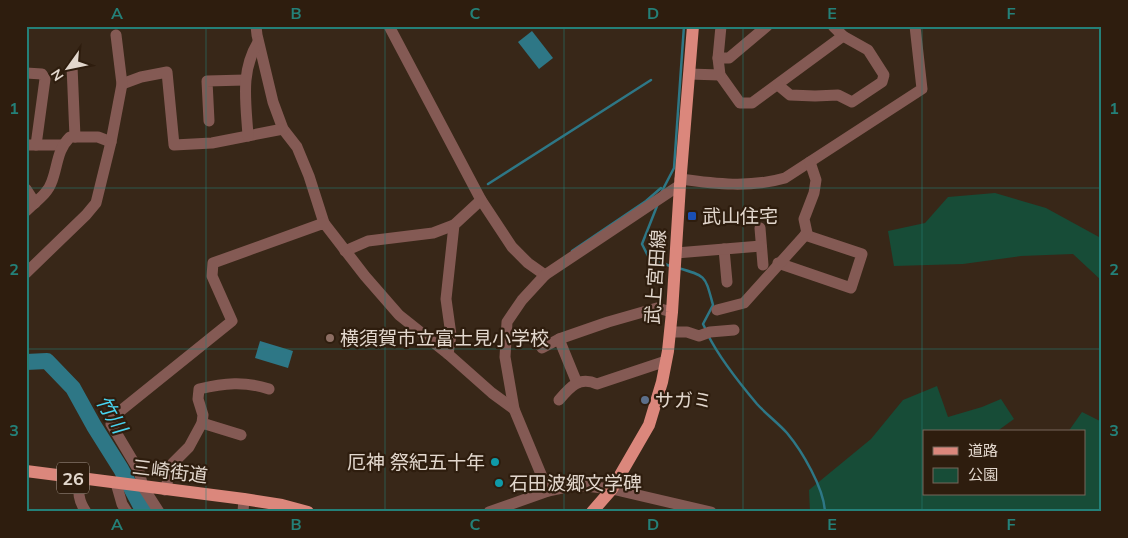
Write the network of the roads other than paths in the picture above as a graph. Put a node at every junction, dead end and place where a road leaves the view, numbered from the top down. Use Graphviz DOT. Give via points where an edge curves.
graph roads {
  1 [pos="256,26"];
  2 [pos="390,26"];
  3 [pos="693,26"];
  4 [pos="721,26"];
  5 [pos="767,26"];
  6 [pos="833,26"];
  7 [pos="915,26"];
  8 [pos="116,35"];
  9 [pos="843,36"];
  10 [pos="258,42"];
  11 [pos="718,58"];
  12 [pos="72,66"];
  13 [pos="26,73"];
  14 [pos="689,74"];
  15 [pos="720,75"];
  16 [pos="245,80"];
  17 [pos="122,84"];
  18 [pos="778,85"];
  19 [pos="208,121"];
  20 [pos="282,129"];
  21 [pos="248,136"];
  22 [pos="75,137"];
  23 [pos="111,142"];
  24 [pos="31,145"];
  25 [pos="62,145"];
  26 [pos="810,162"];
  27 [pos="680,182"];
  28 [pos="26,189"];
  29 [pos="481,200"];
  30 [pos="30,207"];
  31 [pos="324,223"];
  32 [pos="454,225"];
  33 [pos="760,228"];
  34 [pos="805,235"];
  35 [pos="761,246"];
  36 [pos="724,249"];
  37 [pos="345,251"];
  38 [pos="676,263"];
  39 [pos="778,264"];
  40 [pos="763,265"];
  41 [pos="26,272"];
  42 [pos="545,275"];
  43 [pos="727,282"];
  44 [pos="717,310"];
  45 [pos="672,312"];
  46 [pos="734,330"];
  47 [pos="670,332"];
  48 [pos="559,339"];
  49 [pos="542,348"];
  50 [pos="448,354"];
  51 [pos="666,362"];
  52 [pos="577,383"];
  53 [pos="269,389"];
  54 [pos="559,400"];
  55 [pos="514,409"];
  56 [pos="202,423"];
  57 [pos="240,435"];
  58 [pos="26,472"];
  59 [pos="80,479"];
  60 [pos="118,484"];
  61 [pos="143,487"];
  62 [pos="612,489"];
  63 [pos="165,490"];
  64 [pos="548,491"];
  65 [pos="244,505"];
  66 [pos="86,512"];
  67 [pos="126,512"];
  68 [pos="159,512"];
  69 [pos="308,512"];
  70 [pos="489,512"];
  71 [pos="592,512"];
  72 [pos="711,512"];
  1 -- 10 [label="street"];
  2 -- 29 [label="street"];
  3 -- 14 [label="main road, 武上宮田線"];
  4 -- 11 [label="street"];
  5 -- 11 [label="street" via="729,58"];
  6 -- 9 [label="street"];
  7 -- 26 [label="street" via="922,89"];
  8 -- 17 [label="street"];
  9 -- 18 [label="street"];
  9 -- 18 [label="street" via="868,50 884,75 882,82 852,102 838,94 790,95"];
  10 -- 16 [label="street"];
  10 -- 20 [label="street"];
  11 -- 15 [label="street"];
  12 -- 22 [label="street"];
  13 -- 24 [label="street" via="42,74 45,79"];
  14 -- 15 [label="street"];
  14 -- 27 [label="main road, 武上宮田線"];
  15 -- 18 [label="street" via="740,103 752,103"];
  16 -- 19 [label="street" via="207,81"];
  16 -- 21 [label="street"];
  17 -- 21 [label="street" via="167,72 174,145 212,143"];
  17 -- 23 [label="street"];
  20 -- 21 [label="street"];
  20 -- 31 [label="street" via="297,147"];
  22 -- 23 [label="street" via="98,137"];
  22 -- 25 [label="street" via="70,137"];
  23 -- 41 [label="street" via="96,203"];
  24 -- 25 [label="street"];
  25 -- 30 [label="street" via="52,182"];
  26 -- 27 [label="street" via="785,178 767,184 743,186"];
  26 -- 34 [label="street" via="816,180 804,219"];
  27 -- 38 [label="main road, 武上宮田線"];
  27 -- 42 [label="street"];
  28 -- 30 [label="street"];
  29 -- 32 [label="street"];
  29 -- 42 [label="street" via="512,247"];
  31 -- 37 [label="street"];
  31 -- 61 [label="street" via="213,263 212,276 232,320 114,416 111,424 139,471"];
  32 -- 37 [label="street" via="433,233 368,241"];
  32 -- 50 [label="street" via="446,298 451,335"];
  33 -- 35 [label="street"];
  34 -- 39 [label="street"];
  34 -- 39 [label="street" via="862,254 851,288"];
  35 -- 36 [label="street"];
  35 -- 40 [label="street"];
  36 -- 38 [label="street"];
  36 -- 43 [label="street"];
  37 -- 50 [label="street" via="399,315"];
  38 -- 45 [label="main road, 武上宮田線"];
  39 -- 44 [label="street" via="744,303"];
  42 -- 55 [label="street" via="507,322 504,357"];
  45 -- 47 [label="main road, 武上宮田線"];
  45 -- 48 [label="street" via="658,308"];
  46 -- 47 [label="street" via="704,334"];
  47 -- 51 [label="main road, 武上宮田線"];
  48 -- 49 [label="street"];
  48 -- 52 [label="street"];
  50 -- 55 [label="street"];
  51 -- 52 [label="street" via="597,384 588,380"];
  51 -- 62 [label="main road, 武上宮田線" via="649,425"];
  52 -- 54 [label="street"];
  53 -- 56 [label="street" via="252,384 221,384 199,389"];
  55 -- 64 [label="street"];
  56 -- 57 [label="street"];
  56 -- 63 [label="street" via="189,447 173,462"];
  58 -- 59 [label="main road, 三崎街道 / 26"];
  59 -- 60 [label="main road, 三崎街道 / 26"];
  59 -- 66 [label="street" via="78,495"];
  60 -- 61 [label="main road, 三崎街道 / 26"];
  60 -- 67 [label="street"];
  61 -- 63 [label="main road, 三崎街道 / 26"];
  61 -- 68 [label="street"];
  62 -- 64 [label="street" via="576,485"];
  62 -- 71 [label="main road, 武上宮田線"];
  62 -- 72 [label="street"];
  63 -- 65 [label="main road, 三崎街道 / 26"];
  64 -- 70 [label="street"];
  65 -- 69 [label="main road, 三崎街道 / 26" via="282,505"];
}
